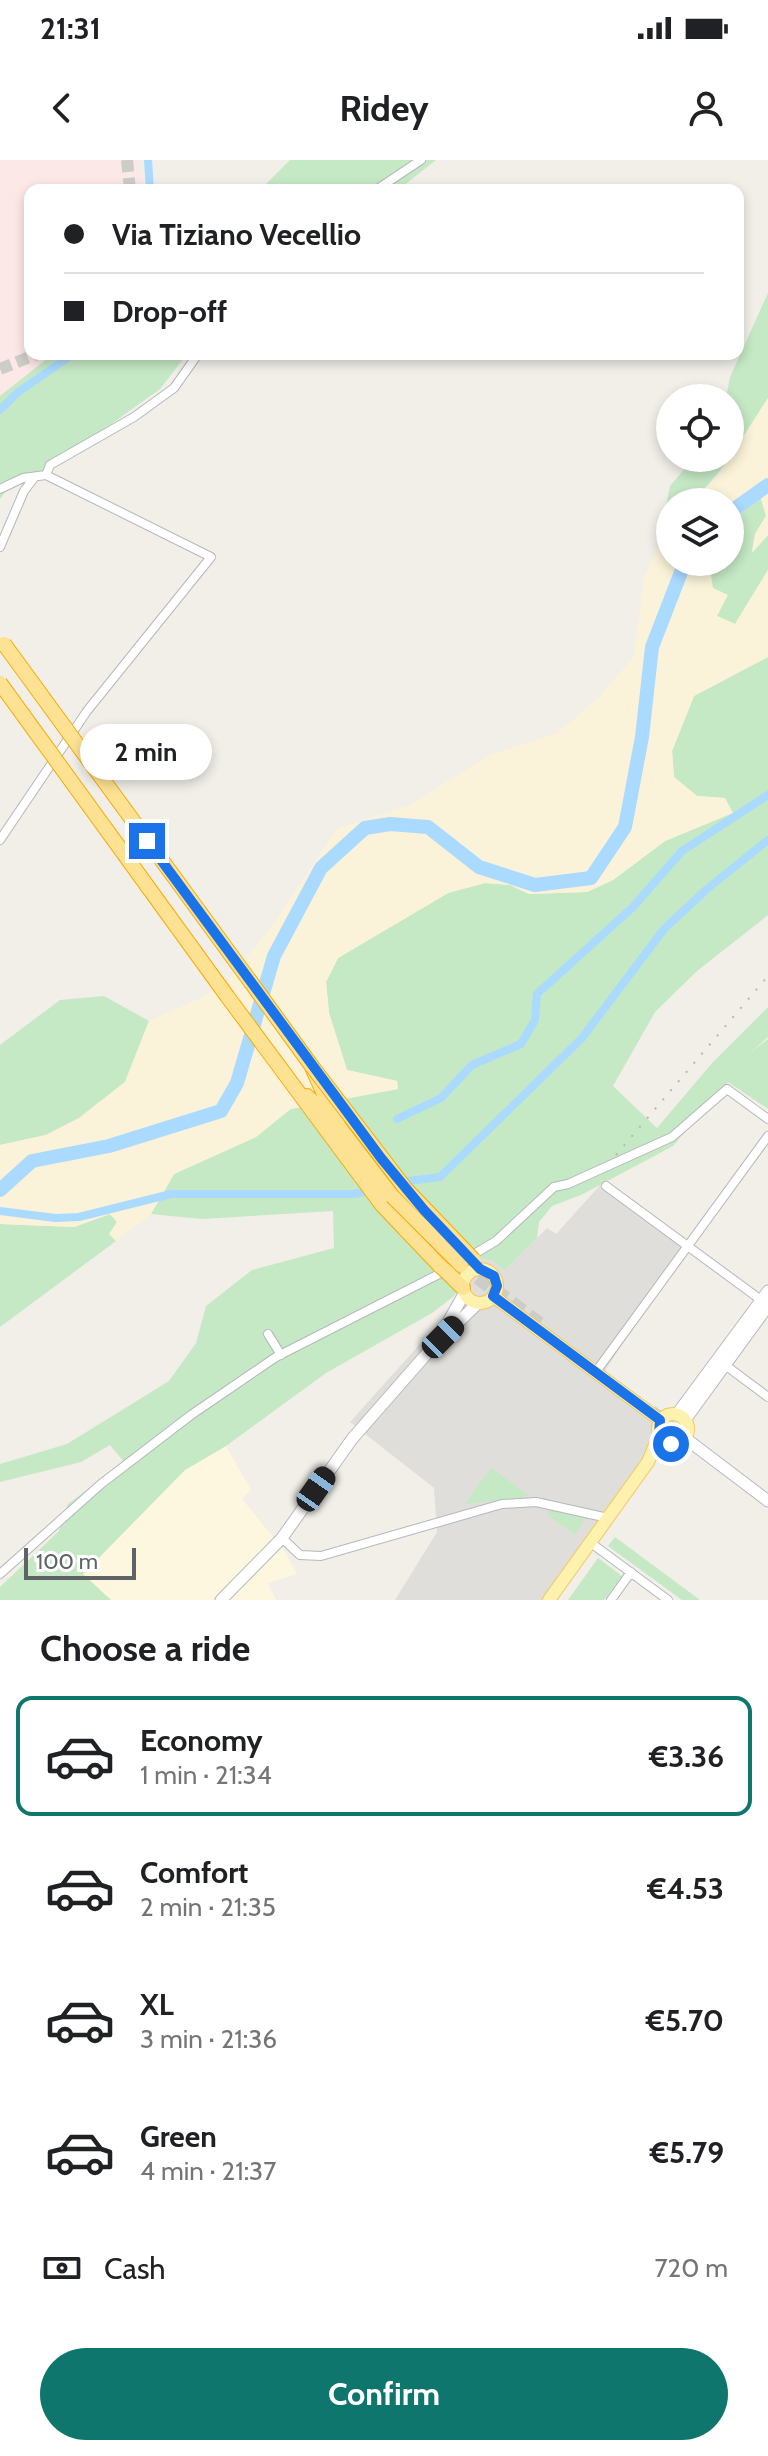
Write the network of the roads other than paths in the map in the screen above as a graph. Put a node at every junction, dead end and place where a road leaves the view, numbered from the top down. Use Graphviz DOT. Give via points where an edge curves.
graph roads {
  1 [pos="421,160"];
  2 [pos="385,184"];
  3 [pos="194,360"];
  4 [pos="46,475"];
  5 [pos="34,478"];
  6 [pos="0,489"];
  7 [pos="0,547"];
  8 [pos="0,639"];
  9 [pos="0,683"];
  10 [pos="0,840"];
  11 [pos="311,1065"];
  12 [pos="283,1072"];
  13 [pos="768,1119"];
  14 [pos="339,1127"];
  15 [pos="768,1136"];
  16 [pos="606,1186"];
  17 [pos="687,1246"];
  18 [pos="466,1267"];
  19 [pos="464,1291"];
  20 [pos="493,1296"];
  21 [pos="766,1299"];
  22 [pos="478,1303"];
  23 [pos="268,1334"];
  24 [pos="430,1350"];
  25 [pos="280,1352"];
  26 [pos="725,1365"];
  27 [pos="595,1373"];
  28 [pos="768,1397"];
  29 [pos="681,1417"];
  30 [pos="660,1420"];
  31 [pos="659,1435"];
  32 [pos="685,1438"];
  33 [pos="671,1444"];
  34 [pos="648,1462"];
  35 [pos="768,1501"];
  36 [pos="608,1518"];
  37 [pos="282,1538"];
  38 [pos="591,1543"];
  39 [pos="631,1572"];
  40 [pos="0,1574"];
  41 [pos="221,1600"];
  42 [pos="549,1600"];
  43 [pos="611,1600"];
  44 [pos="668,1600"];
  1 -- 2 [label="street"];
  3 -- 4 [label="street" via="174,388 50,465"];
  4 -- 5 [label="street"];
  4 -- 10 [label="street" via="211,557 87,711"];
  5 -- 6 [label="street"];
  5 -- 7 [label="street"];
  8 -- 11 [label="highway, bridge"];
  9 -- 12 [label="highway, bridge"];
  11 -- 14 [label="highway, bridge"];
  11 -- 18 [label="highway, bridge"];
  12 -- 14 [label="highway"];
  12 -- 18 [label="highway" via="382,1205"];
  13 -- 25 [label="street" via="727,1089 672,1137 554,1187 496,1241 434,1278"];
  14 -- 18 [label="highway, bridge" via="405,1211"];
  15 -- 17 [label="street"];
  16 -- 17 [label="street"];
  17 -- 21 [label="street"];
  17 -- 27 [label="street"];
  18 -- 19 [label="highway"];
  18 -- 19 [label="main road"];
  18 -- 20 [label="main road" via="490,1272 496,1281"];
  19 -- 22 [label="main road"];
  19 -- 24 [label="main road"];
  20 -- 22 [label="main road"];
  20 -- 27 [label="main road"];
  21 -- 26 [label="main road"];
  21 -- 29 [label="main road"];
  22 -- 24 [label="main road"];
  23 -- 25 [label="street"];
  24 -- 37 [label="main road" via="349,1443"];
  25 -- 40 [label="street" via="135,1458"];
  26 -- 28 [label="street"];
  26 -- 29 [label="main road"];
  27 -- 30 [label="main road"];
  29 -- 30 [label="main road" via="665,1415"];
  29 -- 32 [label="main road" via="688,1431"];
  30 -- 31 [label="main road"];
  31 -- 33 [label="main road"];
  31 -- 34 [label="main road"];
  32 -- 33 [label="main road"];
  32 -- 35 [label="main road"];
  33 -- 34 [label="main road"];
  34 -- 36 [label="main road"];
  36 -- 37 [label="street" via="520,1502 321,1556 300,1555"];
  36 -- 38 [label="main road"];
  37 -- 41 [label="main road"];
  38 -- 39 [label="street"];
  38 -- 42 [label="main road"];
  39 -- 43 [label="street"];
  39 -- 44 [label="street"];
}
